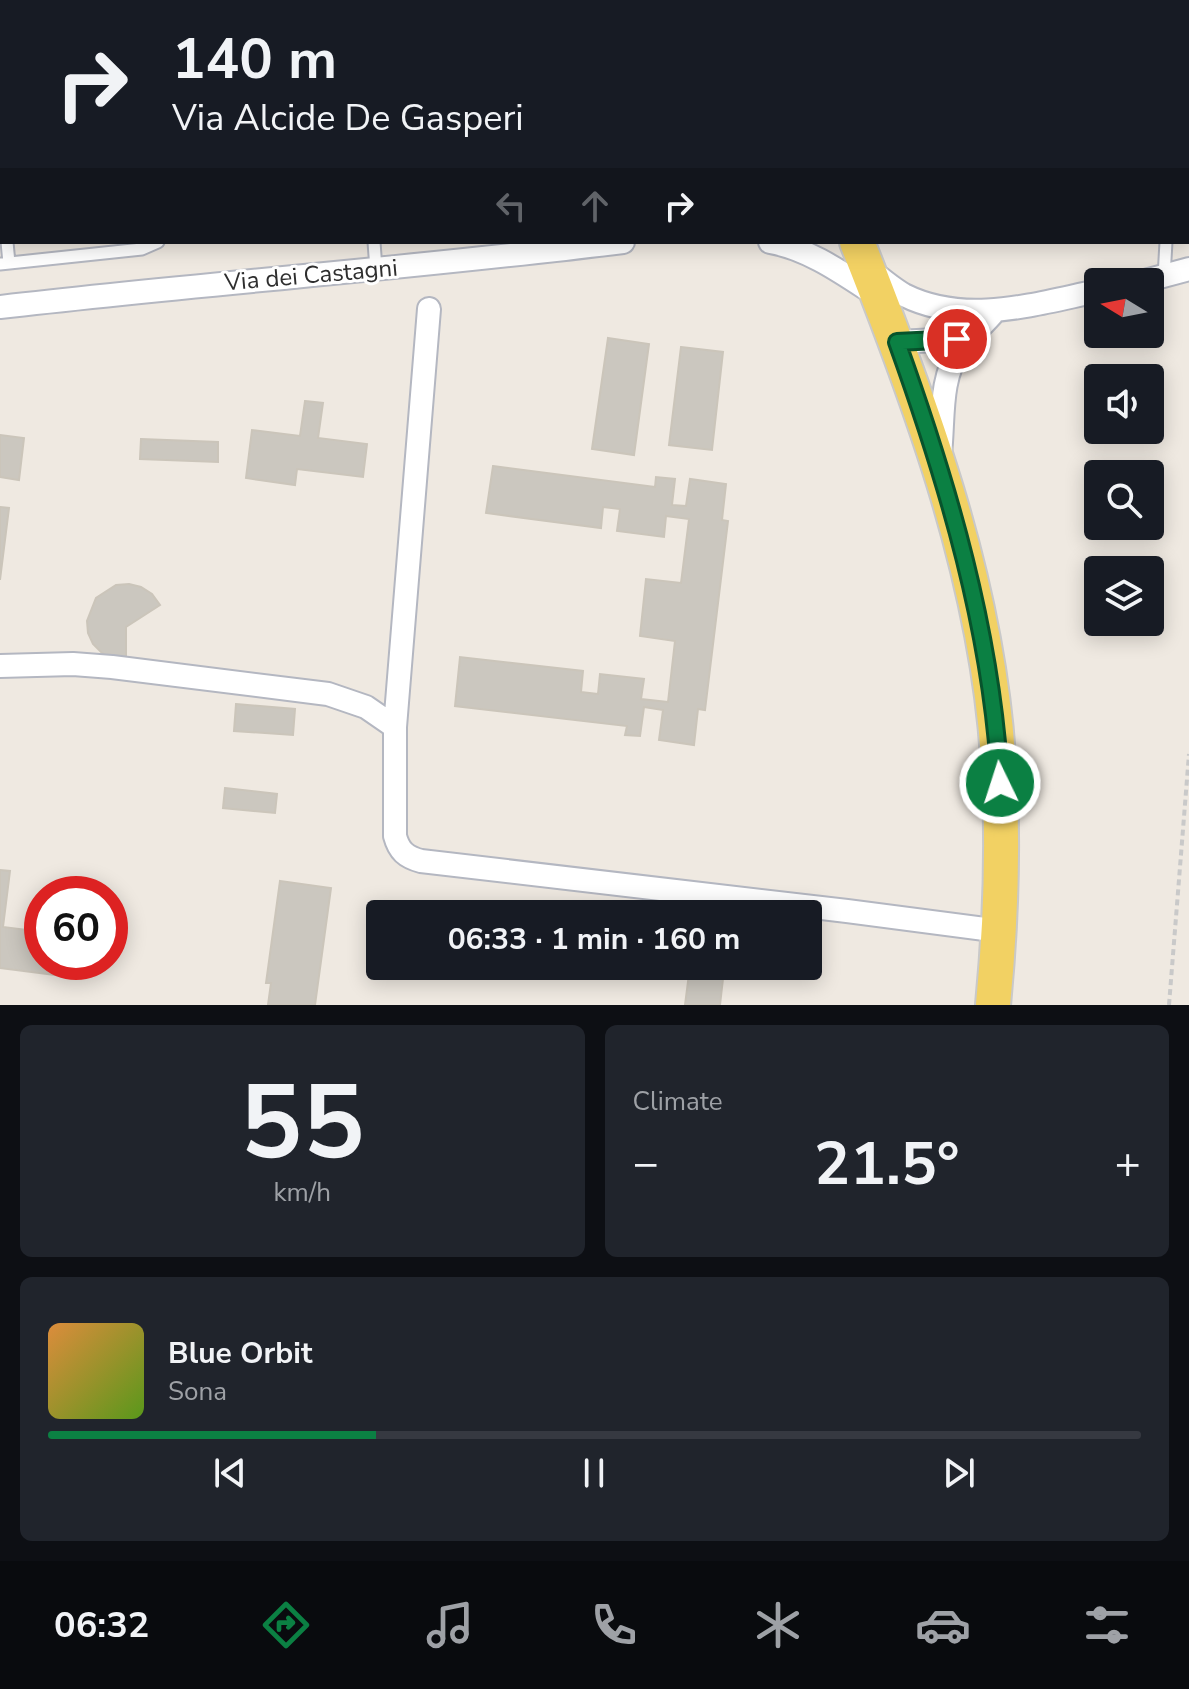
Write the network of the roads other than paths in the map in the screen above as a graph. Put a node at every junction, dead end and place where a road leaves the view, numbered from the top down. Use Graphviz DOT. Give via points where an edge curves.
graph roads {
  1 [pos="7,244"];
  2 [pos="153,244"];
  3 [pos="374,244"];
  4 [pos="607,244"];
  5 [pos="775,244"];
  6 [pos="1166,244"];
  7 [pos="5,264"];
  8 [pos="376,269"];
  9 [pos="868,269"];
  10 [pos="1189,269"];
  11 [pos="1164,277"];
  12 [pos="1084,294"];
  13 [pos="0,307"];
  14 [pos="429,309"];
  15 [pos="949,311"];
  16 [pos="994,312"];
  17 [pos="974,332"];
  18 [pos="897,342"];
  19 [pos="938,466"];
  20 [pos="0,666"];
  21 [pos="395,727"];
  22 [pos="1000,931"];
  23 [pos="993,1005"];
  1 -- 7 [label="lane"];
  2 -- 7 [label="lane"];
  3 -- 8 [label="lane"];
  4 -- 8 [label="street, Via dei Castagni"];
  5 -- 9 [label="street" via="821,261"];
  6 -- 11 [label="lane"];
  8 -- 13 [label="street, Via dei Castagni"];
  9 -- 15 [label="street" via="901,293"];
  9 -- 18 [label="main road"];
  10 -- 11 [label="street"];
  12 -- 16 [label="street"];
  14 -- 21 [label="street"];
  15 -- 16 [label="street"];
  15 -- 18 [label="street"];
  16 -- 17 [label="street"];
  17 -- 18 [label="street" via="957,339"];
  17 -- 19 [label="street" via="951,365 944,390"];
  18 -- 19 [label="main road"];
  19 -- 22 [label="main road" via="988,675 1002,828"];
  20 -- 21 [label="street" via="112,667 328,694 366,707"];
  21 -- 22 [label="street" via="394,829 398,846 411,858"];
  22 -- 23 [label="main road"];
}
